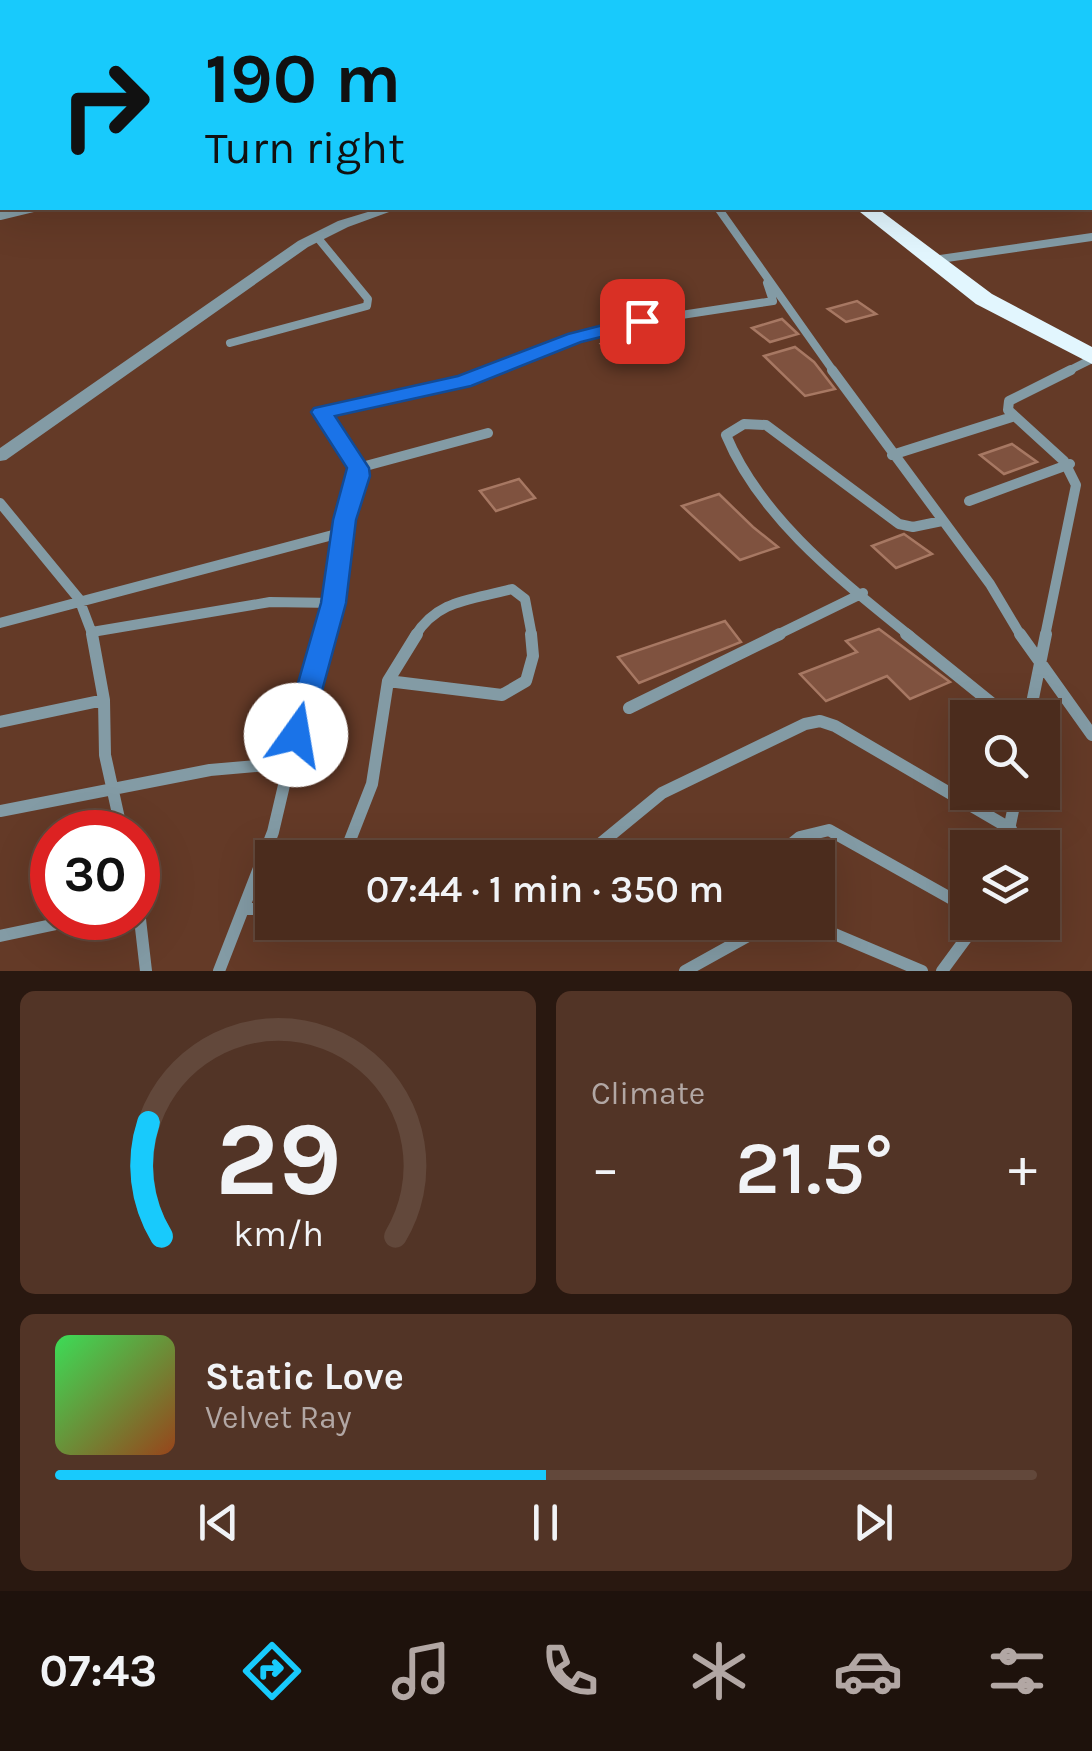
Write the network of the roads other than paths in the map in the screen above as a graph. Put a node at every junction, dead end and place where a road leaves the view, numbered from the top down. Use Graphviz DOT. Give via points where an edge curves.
graph roads {
  1 [pos="25,210"];
  2 [pos="388,210"];
  3 [pos="720,210"];
  4 [pos="867,210"];
  5 [pos="883,210"];
  6 [pos="0,216"];
  7 [pos="317,237"];
  8 [pos="1092,237"];
  9 [pos="938,259"];
  10 [pos="760,264"];
  11 [pos="230,343"];
  12 [pos="1092,345"];
  13 [pos="1092,358"];
  14 [pos="1012,416"];
  15 [pos="488,433"];
  16 [pos="892,455"];
  17 [pos="0,456"];
  18 [pos="1070,464"];
  19 [pos="358,468"];
  20 [pos="969,500"];
  21 [pos="0,503"];
  22 [pos="942,521"];
  23 [pos="344,532"];
  24 [pos="862,594"];
  25 [pos="79,599"];
  26 [pos="334,603"];
  27 [pos="0,623"];
  28 [pos="92,632"];
  29 [pos="1037,664"];
  30 [pos="388,681"];
  31 [pos="104,700"];
  32 [pos="989,700"];
  33 [pos="1032,700"];
  34 [pos="629,708"];
  35 [pos="0,722"];
  36 [pos="1092,735"];
  37 [pos="290,763"];
  38 [pos="112,788"];
  39 [pos="117,810"];
  40 [pos="1014,810"];
  41 [pos="0,811"];
  42 [pos="1011,829"];
  43 [pos="350,840"];
  44 [pos="606,840"];
  45 [pos="796,840"];
  46 [pos="950,898"];
  47 [pos="245,909"];
  48 [pos="255,909"];
  49 [pos="30,930"];
  50 [pos="835,934"];
  51 [pos="0,936"];
  52 [pos="142,940"];
  53 [pos="741,940"];
  54 [pos="965,940"];
  55 [pos="146,971"];
  56 [pos="219,971"];
  57 [pos="685,971"];
  58 [pos="922,971"];
  59 [pos="942,971"];
  1 -- 6 [label="street"];
  2 -- 7 [label="street"];
  3 -- 10 [label="street"];
  4 -- 9 [label="highway"];
  5 -- 9 [label="highway"];
  7 -- 11 [label="street" via="368,306"];
  7 -- 17 [label="street"];
  8 -- 9 [label="street"];
  9 -- 12 [label="highway"];
  9 -- 13 [label="highway" via="984,299"];
  10 -- 16 [label="street"];
  10 -- 19 [label="street" via="772,301 642,321 574,338 464,381 325,411"];
  13 -- 14 [label="street" via="1010,401"];
  14 -- 16 [label="street"];
  14 -- 18 [label="street"];
  15 -- 19 [label="street"];
  16 -- 22 [label="street"];
  18 -- 20 [label="street"];
  18 -- 29 [label="street" via="1076,485"];
  19 -- 23 [label="street"];
  21 -- 25 [label="street"];
  22 -- 24 [label="street" via="899,524 766,424 728,430 741,472 763,502"];
  22 -- 29 [label="street" via="990,584"];
  23 -- 25 [label="street"];
  23 -- 26 [label="street"];
  24 -- 32 [label="street"];
  24 -- 34 [label="street"];
  25 -- 27 [label="street"];
  25 -- 28 [label="street"];
  26 -- 28 [label="street" via="270,602"];
  26 -- 37 [label="street"];
  28 -- 31 [label="street"];
  29 -- 33 [label="street"];
  29 -- 36 [label="street"];
  30 -- 30 [label="street" via="516,692 536,655 524,599 512,588 438,608"];
  30 -- 43 [label="street" via="372,784"];
  31 -- 35 [label="street"];
  31 -- 38 [label="street"];
  37 -- 38 [label="street"];
  37 -- 47 [label="street"];
  38 -- 39 [label="street"];
  38 -- 41 [label="street"];
  40 -- 42 [label="street"];
  42 -- 44 [label="street" via="820,721 680,782"];
  45 -- 46 [label="street" via="829,830"];
  47 -- 48 [label="street"];
  47 -- 56 [label="street"];
  49 -- 51 [label="street"];
  50 -- 58 [label="street"];
  52 -- 55 [label="street"];
  53 -- 57 [label="street"];
  54 -- 59 [label="street"];
}
